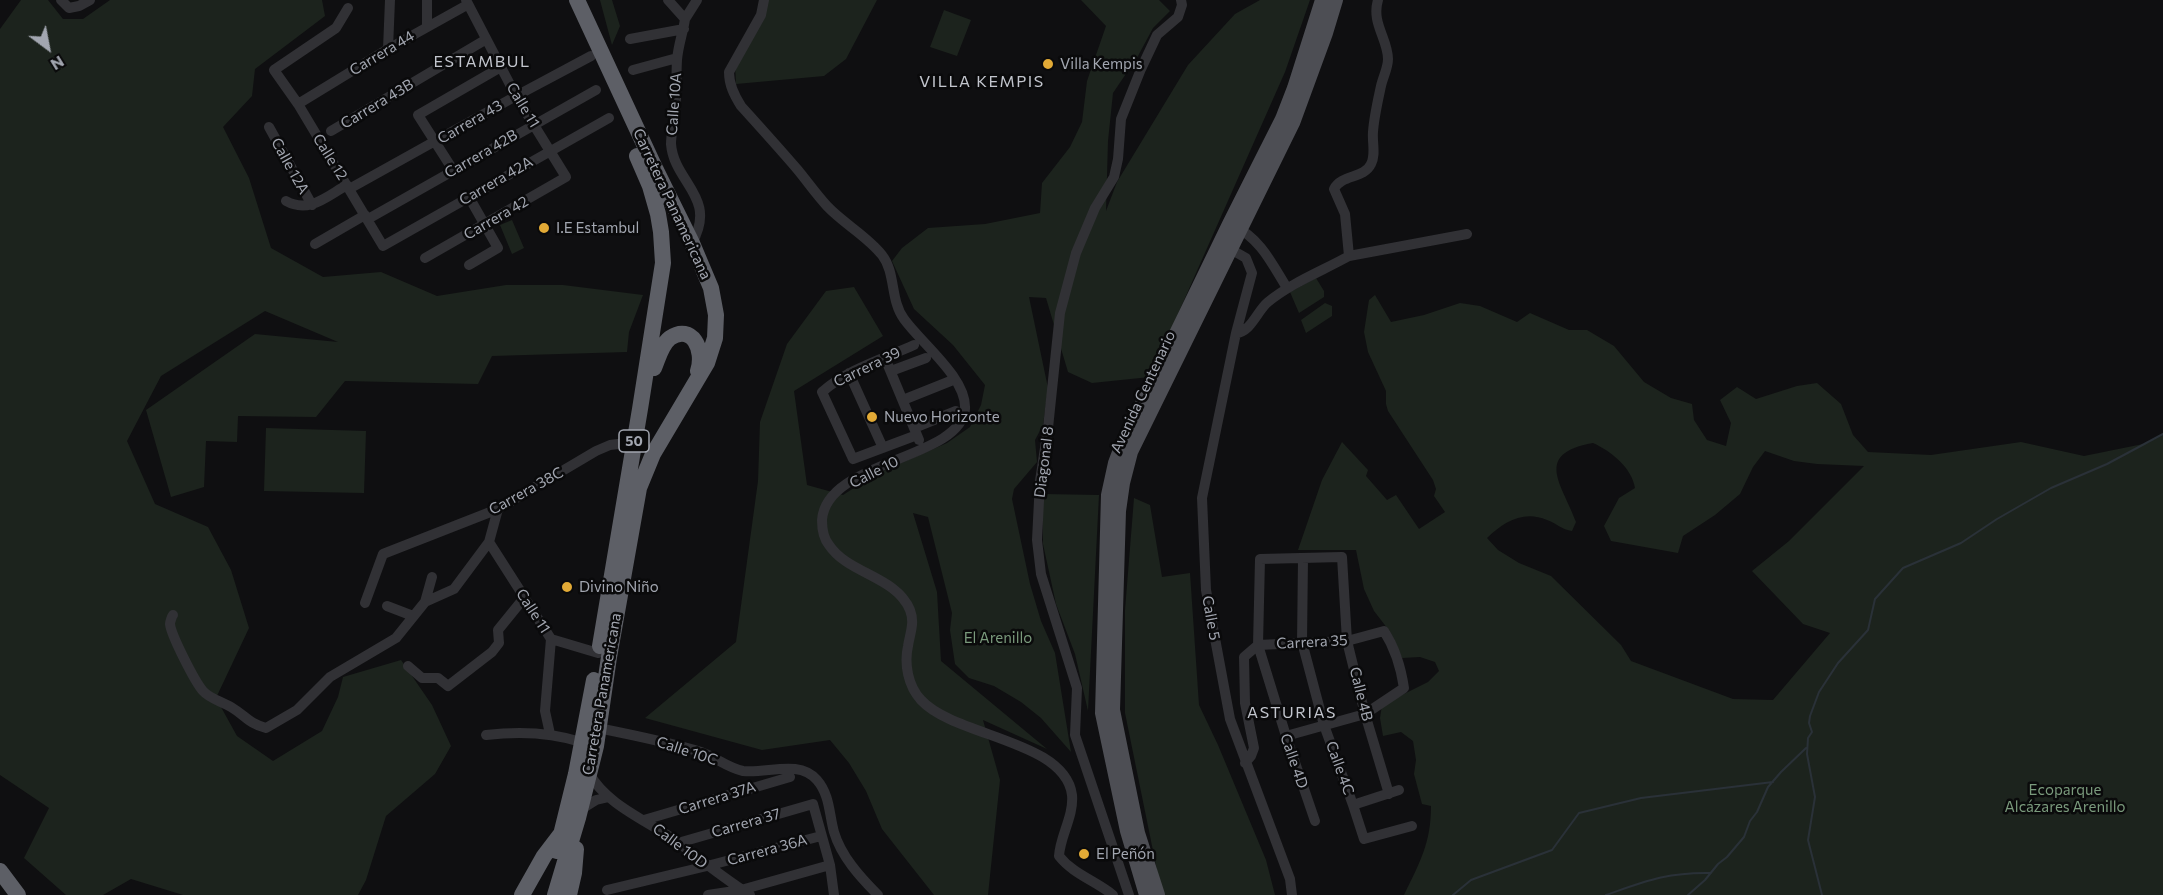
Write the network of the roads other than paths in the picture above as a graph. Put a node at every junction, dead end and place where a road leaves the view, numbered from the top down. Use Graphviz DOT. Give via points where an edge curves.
graph roads {
  1 [pos="61,0"];
  2 [pos="90,0"];
  3 [pos="390,0"];
  4 [pos="427,0"];
  5 [pos="565,0"];
  6 [pos="577,0"];
  7 [pos="668,0"];
  8 [pos="697,0"];
  9 [pos="764,0"];
  10 [pos="1181,0"];
  11 [pos="1322,0"];
  12 [pos="1336,0"];
  13 [pos="1378,0"];
  14 [pos="466,3"];
  15 [pos="348,8"];
  16 [pos="684,24"];
  17 [pos="427,27"];
  18 [pos="630,39"];
  19 [pos="485,40"];
  20 [pos="388,49"];
  21 [pos="591,56"];
  22 [pos="677,58"];
  23 [pos="501,68"];
  24 [pos="633,70"];
  25 [pos="596,90"];
  26 [pos="516,96"];
  27 [pos="298,104"];
  28 [pos="609,118"];
  29 [pos="533,125"];
  30 [pos="269,127"];
  31 [pos="331,131"];
  32 [pos="434,142"];
  33 [pos="550,150"];
  34 [pos="1265,165"];
  35 [pos="453,170"];
  36 [pos="566,177"];
  37 [pos="348,187"];
  38 [pos="469,197"];
  39 [pos="286,201"];
  40 [pos="312,205"];
  41 [pos="367,217"];
  42 [pos="484,224"];
  43 [pos="1234,227"];
  44 [pos="1467,234"];
  45 [pos="692,243"];
  46 [pos="315,244"];
  47 [pos="383,246"];
  48 [pos="1225,246"];
  49 [pos="1349,256"];
  50 [pos="425,258"];
  51 [pos="469,265"];
  52 [pos="1287,288"];
  53 [pos="1236,333"];
  54 [pos="914,345"];
  55 [pos="885,358"];
  56 [pos="926,358"];
  57 [pos="891,371"];
  58 [pos="849,373"];
  59 [pos="953,380"];
  60 [pos="689,394"];
  61 [pos="903,400"];
  62 [pos="640,409"];
  63 [pos="956,411"];
  64 [pos="915,431"];
  65 [pos="634,442"];
  66 [pos="883,448"];
  67 [pos="922,448"];
  68 [pos="498,509"];
  69 [pos="489,542"];
  70 [pos="1303,559"];
  71 [pos="432,577"];
  72 [pos="524,598"];
  73 [pos="425,602"];
  74 [pos="365,603"];
  75 [pos="387,606"];
  76 [pos="173,615"];
  77 [pos="413,616"];
  78 [pos="551,639"];
  79 [pos="1347,641"];
  80 [pos="1302,642"];
  81 [pos="1258,645"];
  82 [pos="598,654"];
  83 [pos="408,666"];
  84 [pos="1365,714"];
  85 [pos="1324,725"];
  86 [pos="598,728"];
  87 [pos="550,734"];
  88 [pos="486,735"];
  89 [pos="1286,736"];
  90 [pos="581,742"];
  91 [pos="1245,763"];
  92 [pos="589,773"];
  93 [pos="790,777"];
  94 [pos="609,797"];
  95 [pos="1352,803"];
  96 [pos="579,814"];
  97 [pos="644,820"];
  98 [pos="1315,821"];
  99 [pos="1412,826"];
  100 [pos="562,832"];
  101 [pos="821,836"];
  102 [pos="678,843"];
  103 [pos="830,865"];
  104 [pos="707,866"];
  105 [pos="0,871"];
  106 [pos="608,890"];
  107 [pos="745,892"];
  108 [pos="18,895"];
  109 [pos="522,895"];
  110 [pos="543,895"];
  111 [pos="555,895"];
  112 [pos="569,895"];
  113 [pos="710,895"];
  114 [pos="834,895"];
  115 [pos="878,895"];
  116 [pos="1113,895"];
  117 [pos="1129,895"];
  118 [pos="1146,895"];
  119 [pos="1158,895"];
  120 [pos="1292,895"];
  1 -- 2 [label="street" via="69,8"];
  3 -- 20 [label="street"];
  4 -- 17 [label="street"];
  5 -- 21 [label="highway, Carretera Panamericana / 50"];
  6 -- 45 [label="highway, Carretera Panamericana / 50"];
  7 -- 16 [label="street"];
  8 -- 16 [label="street, Calle 10A"];
  9 -- 67 [label="street, Calle 10" via="761,15 729,72 729,81 741,106 827,206 885,259 895,303 904,319 963,394 965,409 956,429"];
  10 -- 117 [label="street, Diagonal 8" via="1178,17 1157,35 1141,69 1121,119 1114,177 1076,252 1060,313 1040,481 1037,540 1041,574 1077,687 1075,735"];
  11 -- 34 [label="main road, Avenida Centenario"];
  12 -- 34 [label="main road, Avenida Centenario" via="1299,108"];
  13 -- 49 [label="street" via="1378,29 1388,57 1372,131 1373,158 1362,173 1337,183 1334,189 1345,214"];
  14 -- 17 [label="street, Carrera 44"];
  14 -- 19 [label="street, Calle 11"];
  15 -- 27 [label="street, Calle 12" via="336,28 274,70"];
  16 -- 18 [label="street"];
  16 -- 22 [label="street, Calle 10A"];
  17 -- 20 [label="street, Carrera 44"];
  19 -- 23 [label="street, Calle 11"];
  19 -- 31 [label="street, Carrera 43B"];
  20 -- 27 [label="street, Carrera 44"];
  21 -- 26 [label="street, Carrera 43"];
  21 -- 62 [label="highway, Carretera Panamericana / 50" via="646,176 661,232 663,263"];
  22 -- 24 [label="street"];
  22 -- 45 [label="street, Calle 10A" via="671,143 675,163 693,188 699,206 699,223"];
  23 -- 26 [label="street, Calle 11"];
  23 -- 32 [label="street" via="418,115"];
  25 -- 29 [label="street, Carrera 42B"];
  26 -- 29 [label="street, Calle 11"];
  26 -- 32 [label="street, Carrera 43"];
  27 -- 37 [label="street, Calle 12"];
  28 -- 33 [label="street, Carrera 42A"];
  29 -- 33 [label="street, Calle 11"];
  29 -- 35 [label="street, Carrera 42B"];
  30 -- 40 [label="street, Calle 12A"];
  32 -- 35 [label="street"];
  32 -- 37 [label="street, Carrera 43"];
  33 -- 36 [label="street, Calle 11"];
  33 -- 38 [label="street, Carrera 42A"];
  34 -- 43 [label="main road, Avenida Centenario"];
  35 -- 41 [label="street, Carrera 42B"];
  36 -- 42 [label="street, Carrera 42"];
  37 -- 40 [label="street, Carrera 43"];
  37 -- 41 [label="street, Calle 12"];
  38 -- 42 [label="street"];
  38 -- 47 [label="street, Carrera 42A"];
  39 -- 40 [label="street" via="298,206"];
  41 -- 46 [label="street, Carrera 42B"];
  41 -- 47 [label="street, Calle 12"];
  42 -- 50 [label="street, Carrera 42"];
  42 -- 51 [label="street" via="498,248"];
  43 -- 48 [label="main road, Avenida Centenario"];
  43 -- 52 [label="street" via="1260,245"];
  44 -- 49 [label="street"];
  45 -- 60 [label="highway, Carretera Panamericana / 50" via="711,288 716,315 711,352"];
  48 -- 53 [label="street, Calle 5" via="1245,258 1252,273"];
  48 -- 118 [label="main road, Avenida Centenario" via="1121,447 1108,495 1102,712 1127,831"];
  48 -- 119 [label="main road, Avenida Centenario" via="1131,452 1121,497 1113,710 1138,833"];
  49 -- 52 [label="street"];
  52 -- 53 [label="street" via="1260,310 1246,329"];
  53 -- 91 [label="street, Calle 5" via="1202,498 1206,590 1226,703"];
  54 -- 55 [label="street, Carrera 39"];
  55 -- 57 [label="street"];
  55 -- 58 [label="street, Carrera 39"];
  56 -- 57 [label="street"];
  57 -- 61 [label="street"];
  58 -- 66 [label="street"];
  58 -- 66 [label="street, Carrera 39" via="822,392 853,459"];
  59 -- 61 [label="street"];
  60 -- 62 [label="highway" via="700,364 700,348 693,338 675,336 660,352"];
  60 -- 86 [label="highway, Carretera Panamericana / 50" via="653,454 639,488"];
  61 -- 64 [label="street"];
  62 -- 65 [label="highway, Carretera Panamericana / 50"];
  63 -- 64 [label="street"];
  64 -- 66 [label="street"];
  64 -- 67 [label="street"];
  65 -- 68 [label="street, Carrera 38C" via="596,451"];
  65 -- 82 [label="highway, Carretera Panamericana / 50"];
  67 -- 116 [label="street, Calle 10" via="864,474 831,496 822,516 828,545 904,599 913,624 907,670 922,701 947,718 1035,753 1059,769 1069,783 1072,799 1059,856"];
  68 -- 69 [label="street"];
  68 -- 74 [label="street, Carrera 38C" via="383,554"];
  69 -- 72 [label="street, Calle 11"];
  69 -- 73 [label="street" via="454,589"];
  70 -- 79 [label="street, Calle 4B" via="1342,557"];
  70 -- 80 [label="street, Calle 4C"];
  70 -- 81 [label="street, Calle 4D" via="1260,559"];
  71 -- 73 [label="street"];
  72 -- 78 [label="street, Calle 11"];
  72 -- 83 [label="street" via="498,630 499,643 492,652 448,686 438,678 422,678"];
  73 -- 77 [label="street"];
  75 -- 77 [label="street"];
  76 -- 77 [label="street" via="170,623 174,634 202,690 253,725 266,728 297,710 335,674 396,638"];
  78 -- 82 [label="street, Calle 11"];
  78 -- 87 [label="street" via="544,711"];
  79 -- 80 [label="street, Carrera 35"];
  79 -- 84 [label="street, Calle 4B"];
  79 -- 84 [label="street, Carrera 35" via="1384,631 1402,673 1404,688"];
  80 -- 81 [label="street, Carrera 35"];
  80 -- 85 [label="street, Calle 4C"];
  81 -- 89 [label="street, Calle 4D"];
  81 -- 91 [label="street, Carrera 35" via="1244,657 1245,703 1254,748"];
  82 -- 90 [label="highway, Carretera Panamericana / 50"];
  84 -- 85 [label="street"];
  84 -- 95 [label="street, Calle 4B" via="1394,792"];
  85 -- 89 [label="street"];
  85 -- 95 [label="street, Calle 4C"];
  86 -- 92 [label="highway, Carretera Panamericana / 50"];
  86 -- 115 [label="street, Calle 10C" via="704,753 741,771 792,768 811,773 830,806 842,851"];
  87 -- 88 [label="street" via="513,731"];
  87 -- 90 [label="street"];
  89 -- 98 [label="street, Calle 4D"];
  90 -- 100 [label="highway, Carretera Panamericana / 50"];
  91 -- 120 [label="street, Calle 5" via="1290,879"];
  92 -- 94 [label="street, Calle 10D"];
  92 -- 96 [label="highway, Carretera Panamericana / 50"];
  93 -- 97 [label="street, Carrera 37A"];
  94 -- 96 [label="street" via="596,800"];
  94 -- 97 [label="street, Calle 10D"];
  95 -- 99 [label="street, Calle 4C" via="1364,839"];
  96 -- 111 [label="highway, Carretera Panamericana / 50"];
  96 -- 112 [label="highway"];
  97 -- 102 [label="street, Calle 10D"];
  100 -- 109 [label="highway"];
  100 -- 110 [label="highway, Carretera Panamericana / 50"];
  101 -- 102 [label="street, Carrera 37" via="813,804"];
  101 -- 103 [label="street"];
  101 -- 104 [label="street, Carrera 36A"];
  102 -- 104 [label="street, Calle 10D"];
  103 -- 107 [label="street"];
  103 -- 114 [label="street"];
  104 -- 106 [label="street, Carrera 36A"];
  104 -- 107 [label="street, Calle 10D"];
  105 -- 108 [label="highway"];
  107 -- 113 [label="street"];
}
